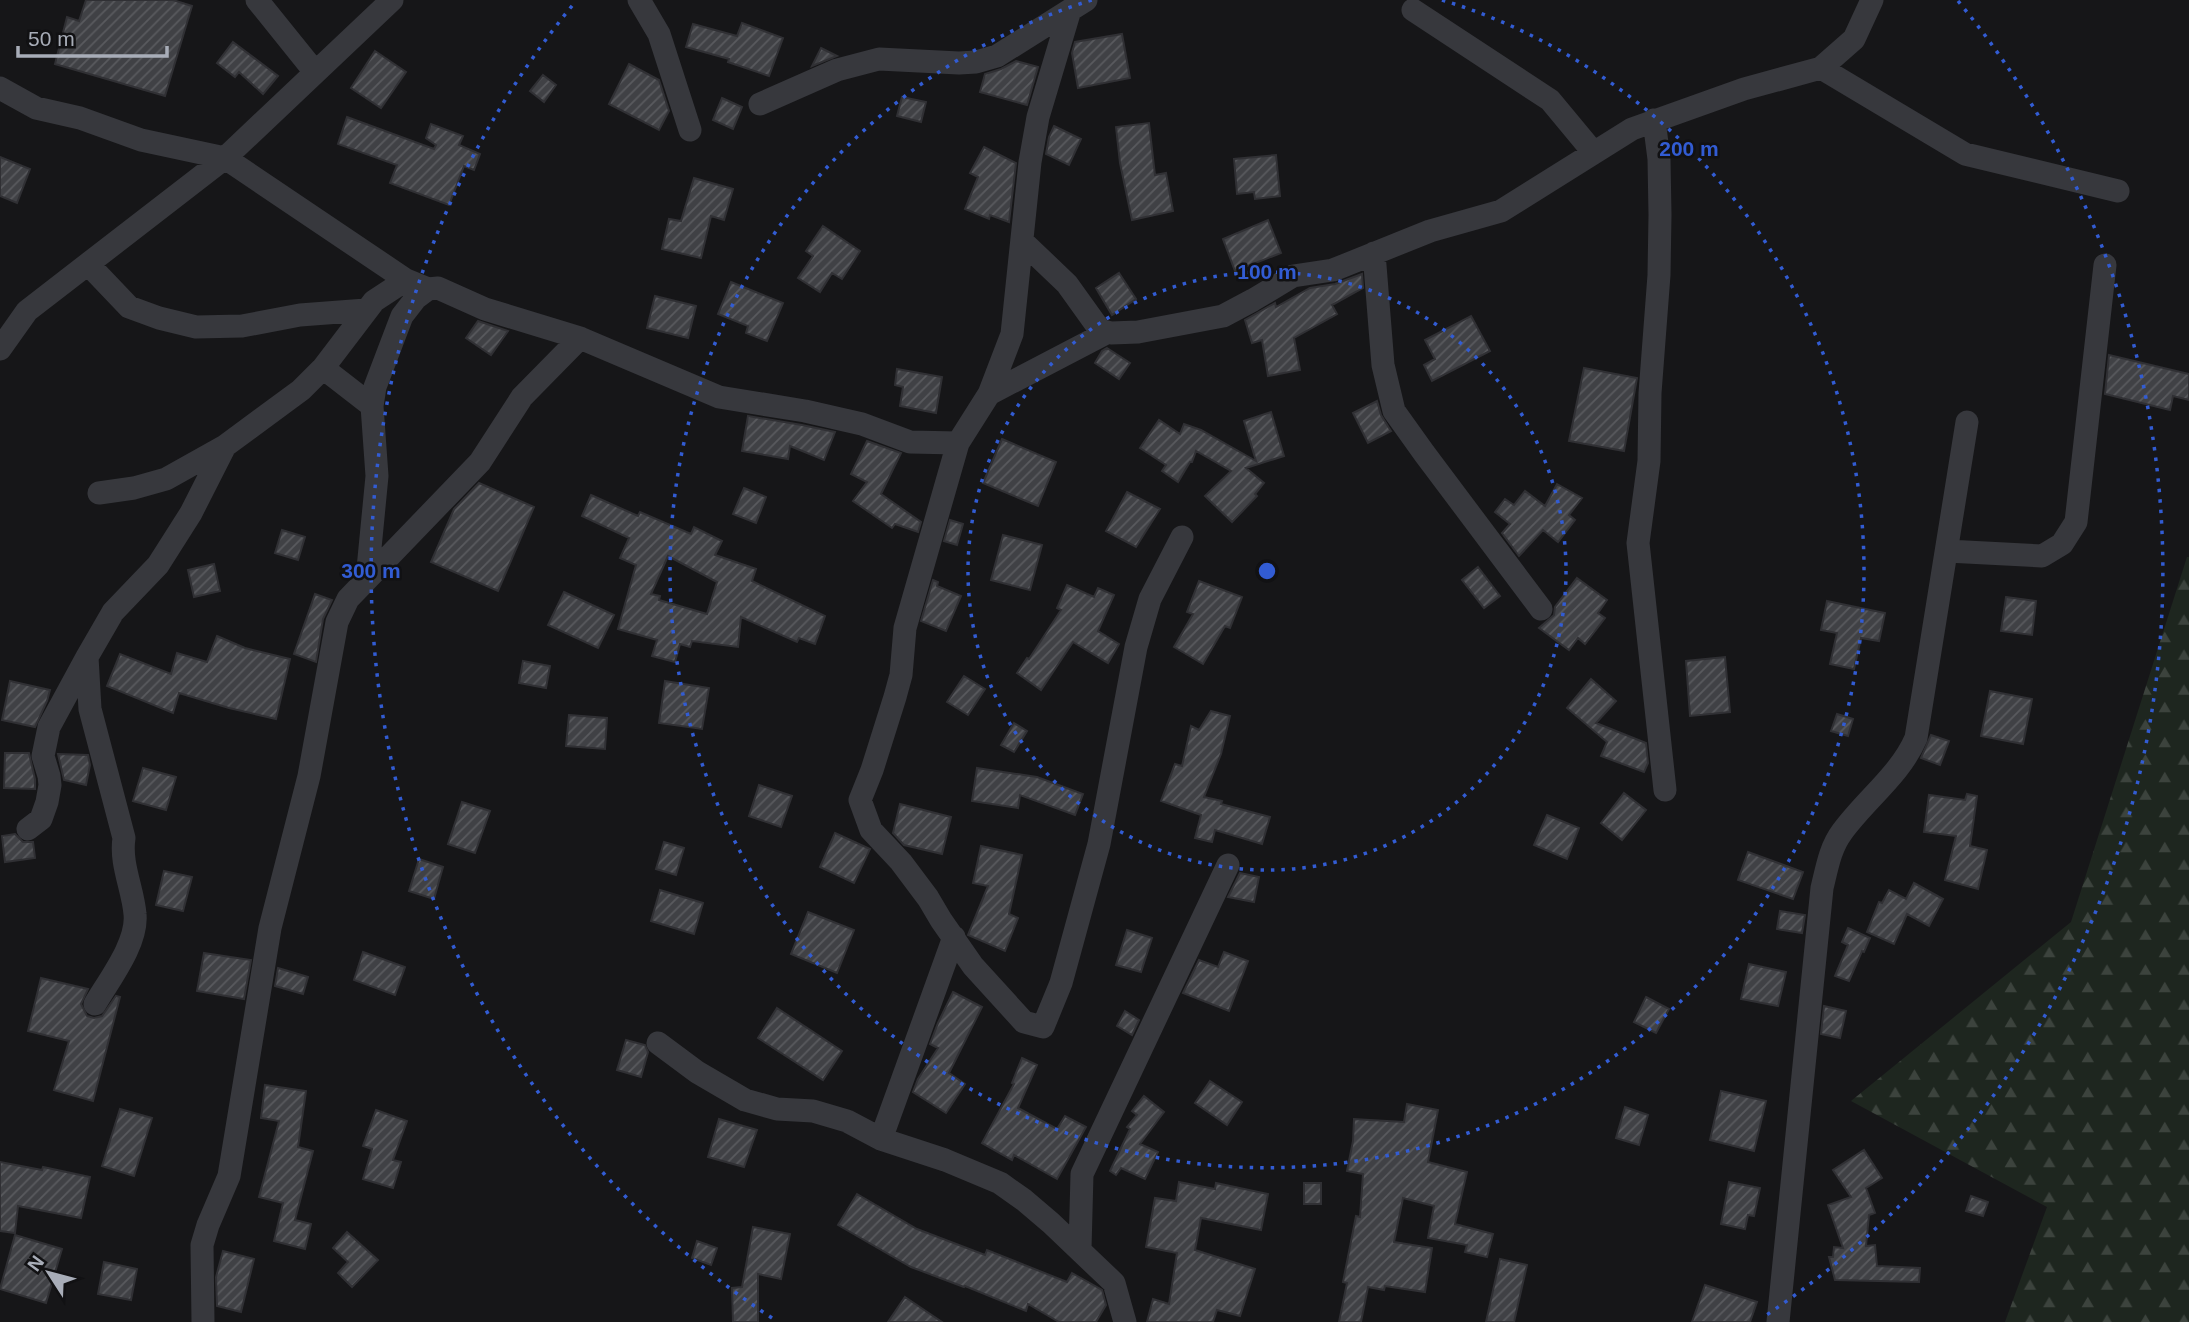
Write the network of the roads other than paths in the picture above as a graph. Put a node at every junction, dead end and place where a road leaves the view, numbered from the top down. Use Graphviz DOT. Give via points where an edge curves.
graph roads {
  1 [pos="257,0"];
  2 [pos="392,0"];
  3 [pos="639,0"];
  4 [pos="1872,0"];
  5 [pos="1078,5"];
  6 [pos="1413,10"];
  7 [pos="1821,68"];
  8 [pos="315,72"];
  9 [pos="0,88"];
  10 [pos="760,104"];
  11 [pos="1654,120"];
  12 [pos="690,130"];
  13 [pos="1594,153"];
  14 [pos="225,158"];
  15 [pos="2118,191"];
  16 [pos="1022,241"];
  17 [pos="1374,253"];
  18 [pos="88,264"];
  19 [pos="2105,265"];
  20 [pos="406,280"];
  21 [pos="428,289"];
  22 [pos="366,310"];
  23 [pos="1106,333"];
  24 [pos="580,338"];
  25 [pos="0,349"];
  26 [pos="323,368"];
  27 [pos="989,394"];
  28 [pos="372,406"];
  29 [pos="1967,422"];
  30 [pos="958,443"];
  31 [pos="225,446"];
  32 [pos="99,493"];
  33 [pos="1182,537"];
  34 [pos="1947,551"];
  35 [pos="367,579"];
  36 [pos="1541,609"];
  37 [pos="87,657"];
  38 [pos="1665,790"];
  39 [pos="28,829"];
  40 [pos="1227,865"];
  41 [pos="954,937"];
  42 [pos="95,1004"];
  43 [pos="659,1043"];
  44 [pos="881,1139"];
  45 [pos="1080,1250"];
  46 [pos="200,1321"];
  47 [pos="1125,1322"];
  48 [pos="1778,1322"];
  1 -- 8 [label="street"];
  2 -- 8 [label="street"];
  3 -- 12 [label="street" via="659,34"];
  4 -- 7 [label="street" via="1854,39"];
  5 -- 10 [label="street" via="997,56 968,62 879,59 838,70"];
  5 -- 16 [label="street" via="1038,117"];
  6 -- 13 [label="street" via="1550,100"];
  7 -- 11 [label="street"];
  7 -- 15 [label="street" via="1965,155"];
  8 -- 14 [label="street"];
  9 -- 14 [label="street" via="36,108 141,140"];
  11 -- 13 [label="street"];
  11 -- 38 [label="street" via="1659,275 1650,461 1638,542"];
  13 -- 17 [label="street" via="1501,211"];
  14 -- 18 [label="street"];
  14 -- 20 [label="street"];
  16 -- 23 [label="street" via="1067,284"];
  16 -- 27 [label="street" via="1012,334"];
  17 -- 23 [label="street" via="1333,270 1293,276 1223,316"];
  17 -- 36 [label="street" via="1383,365 1394,411"];
  18 -- 22 [label="street" via="129,307 196,327 242,326"];
  18 -- 25 [label="street" via="27,311"];
  19 -- 34 [label="street" via="2077,522 2062,544 2042,556"];
  20 -- 21 [label="street"];
  20 -- 22 [label="street"];
  21 -- 24 [label="street" via="438,288 485,309"];
  21 -- 28 [label="street" via="402,316"];
  22 -- 26 [label="street"];
  23 -- 27 [label="street"];
  24 -- 30 [label="street" via="719,397 862,424 910,442"];
  24 -- 35 [label="street" via="522,397 480,462"];
  26 -- 28 [label="street"];
  26 -- 31 [label="street" via="301,390"];
  27 -- 30 [label="street"];
  28 -- 35 [label="street" via="377,476"];
  29 -- 34 [label="street"];
  30 -- 41 [label="street" via="905,628 895,697 860,800 871,830 901,862"];
  31 -- 32 [label="street" via="166,479"];
  31 -- 37 [label="street" via="158,565 113,612"];
  33 -- 41 [label="street" via="1150,599 1136,647 1099,844 1061,982 1043,1027 1024,1022 1007,1005"];
  34 -- 48 [label="street" via="1916,738 1900,767 1841,832 1828,860"];
  35 -- 46 [label="street" via="348,599 337,622 309,776 270,928 229,1176 202,1245"];
  37 -- 39 [label="street" via="49,727 43,757 50,776 47,802 41,819"];
  37 -- 42 [label="street" via="90,709 124,838 135,915 130,944"];
  40 -- 45 [label="street" via="1082,1174"];
  41 -- 44 [label="street"];
  43 -- 44 [label="street" via="745,1100 777,1109 813,1111 847,1121"];
  44 -- 45 [label="street" via="1000,1183"];
  45 -- 47 [label="street" via="1114,1283"];
}
